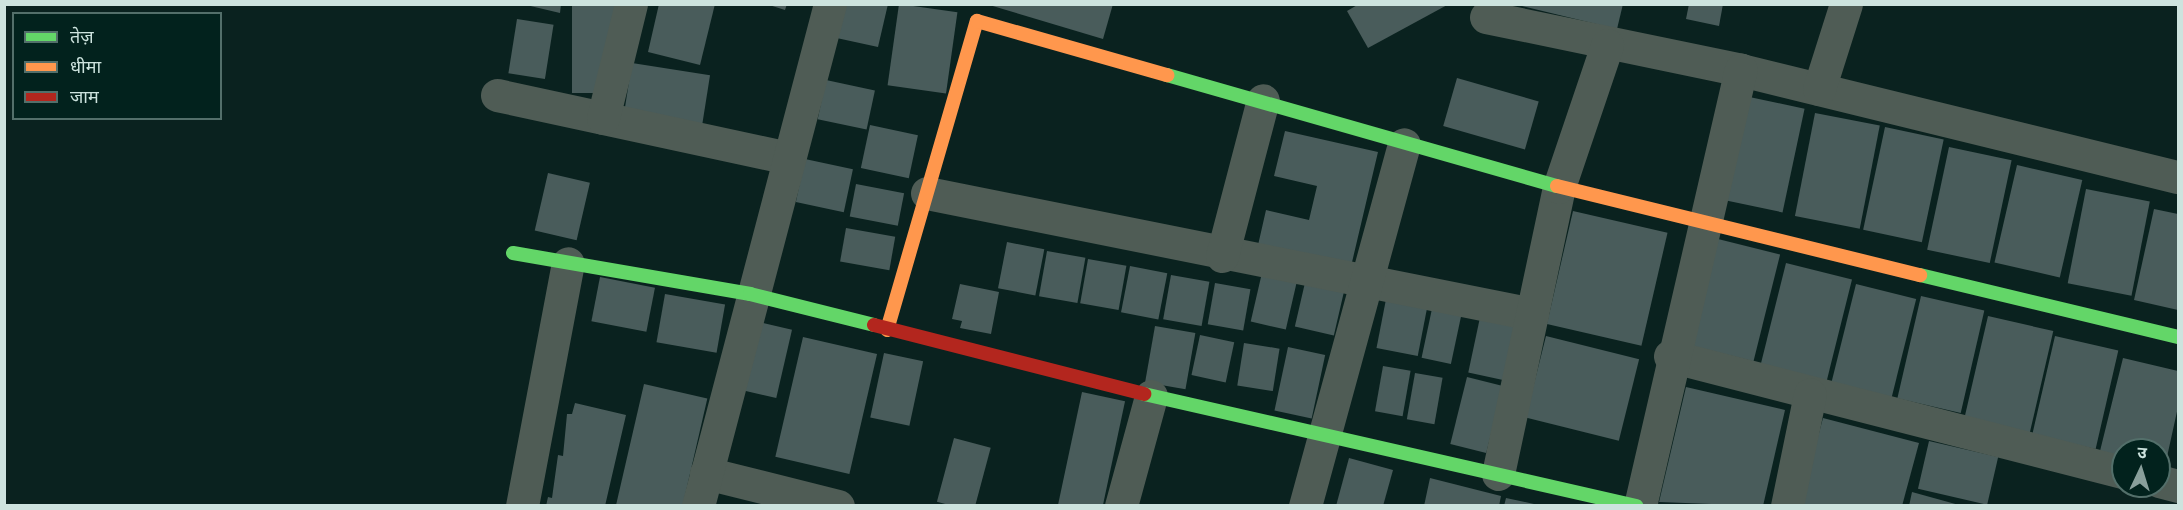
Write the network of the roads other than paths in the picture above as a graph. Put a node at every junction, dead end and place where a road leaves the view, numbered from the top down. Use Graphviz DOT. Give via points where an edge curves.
graph roads {
  1 [pos="631,4"];
  2 [pos="830,4"];
  3 [pos="1846,4"];
  4 [pos="1486,17"];
  5 [pos="1607,45"];
  6 [pos="1741,70"];
  7 [pos="1819,89"];
  8 [pos="497,95"];
  9 [pos="1263,100"];
  10 [pos="603,118"];
  11 [pos="1404,144"];
  12 [pos="789,158"];
  13 [pos="2178,177"];
  14 [pos="1559,187"];
  15 [pos="927,193"];
  16 [pos="1705,219"];
  17 [pos="513,253"];
  18 [pos="1222,256"];
  19 [pos="568,263"];
  20 [pos="1365,282"];
  21 [pos="750,294"];
  22 [pos="1532,314"];
  23 [pos="887,330"];
  24 [pos="2178,337"];
  25 [pos="1670,356"];
  26 [pos="1810,394"];
  27 [pos="1151,396"];
  28 [pos="1322,434"];
  29 [pos="2111,469"];
  30 [pos="706,472"];
  31 [pos="1498,474"];
  32 [pos="522,506"];
  33 [pos="698,506"];
  34 [pos="838,506"];
  35 [pos="1121,506"];
  36 [pos="1305,506"];
  37 [pos="1638,506"];
  38 [pos="1787,506"];
  1 -- 10 [label="street"];
  2 -- 12 [label="street"];
  3 -- 7 [label="street"];
  4 -- 5 [label="street"];
  5 -- 6 [label="street"];
  5 -- 14 [label="street"];
  6 -- 7 [label="street"];
  6 -- 16 [label="street"];
  7 -- 13 [label="street"];
  8 -- 10 [label="street"];
  9 -- 11 [label="street"];
  9 -- 15 [label="street" via="977,21"];
  9 -- 18 [label="street"];
  10 -- 12 [label="street"];
  11 -- 14 [label="street"];
  11 -- 20 [label="street"];
  12 -- 21 [label="street"];
  14 -- 16 [label="street"];
  14 -- 22 [label="street"];
  15 -- 18 [label="street"];
  15 -- 23 [label="street"];
  16 -- 24 [label="street"];
  16 -- 25 [label="street"];
  17 -- 19 [label="street"];
  18 -- 20 [label="street"];
  19 -- 21 [label="street"];
  19 -- 32 [label="street"];
  20 -- 22 [label="street"];
  20 -- 28 [label="street"];
  21 -- 23 [label="street"];
  21 -- 30 [label="street"];
  22 -- 31 [label="street"];
  23 -- 27 [label="street"];
  25 -- 26 [label="street"];
  25 -- 37 [label="street"];
  26 -- 29 [label="street"];
  26 -- 38 [label="street"];
  27 -- 28 [label="street"];
  27 -- 35 [label="street"];
  28 -- 31 [label="street"];
  28 -- 36 [label="street"];
  30 -- 33 [label="street"];
  30 -- 34 [label="street"];
  31 -- 37 [label="street"];
}
